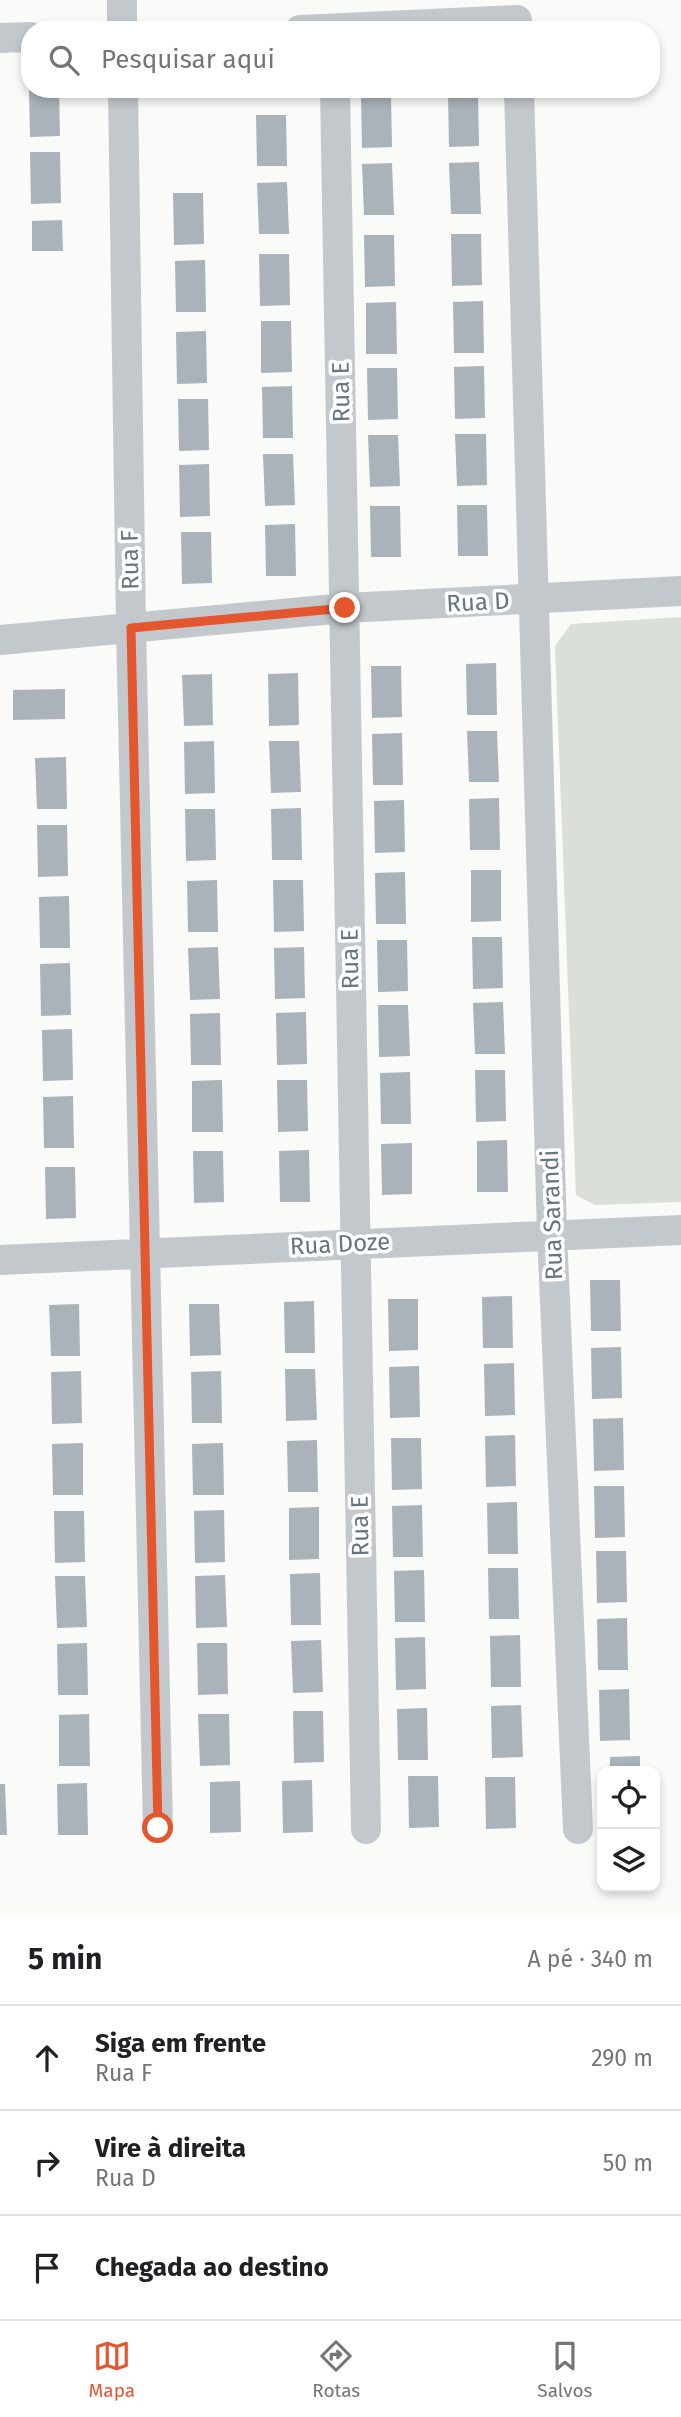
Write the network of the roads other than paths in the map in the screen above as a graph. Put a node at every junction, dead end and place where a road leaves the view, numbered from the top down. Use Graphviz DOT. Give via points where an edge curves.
graph roads {
  1 [pos="122,0"];
  2 [pos="517,17"];
  3 [pos="122,21"];
  4 [pos="456,21"];
  5 [pos="21,37"];
  6 [pos="0,38"];
  7 [pos="123,98"];
  8 [pos="335,98"];
  9 [pos="519,98"];
  10 [pos="681,591"];
  11 [pos="531,600"];
  12 [pos="345,608"];
  13 [pos="131,628"];
  14 [pos="0,640"];
  15 [pos="681,1230"];
  16 [pos="552,1233"];
  17 [pos="355,1244"];
  18 [pos="145,1254"];
  19 [pos="0,1260"];
  20 [pos="158,1828"];
  21 [pos="366,1829"];
  22 [pos="578,1829"];
  1 -- 3 [label="street"];
  2 -- 4 [label="street"];
  5 -- 6 [label="street"];
  7 -- 13 [label="street, Rua F"];
  8 -- 12 [label="street, Rua E"];
  9 -- 11 [label="street, Rua D"];
  10 -- 11 [label="street"];
  11 -- 12 [label="street, Rua D"];
  11 -- 16 [label="street, Rua Sarandi"];
  12 -- 13 [label="street, Rua D"];
  12 -- 17 [label="street, Rua E"];
  13 -- 14 [label="street, Rua D"];
  13 -- 18 [label="street, Rua F"];
  15 -- 16 [label="street, Rua Doze"];
  16 -- 17 [label="street, Rua Doze"];
  16 -- 22 [label="street, Rua Sarandi"];
  17 -- 18 [label="street, Rua Doze"];
  17 -- 21 [label="street, Rua E"];
  18 -- 19 [label="street, Rua Doze"];
  18 -- 20 [label="street, Rua F"];
}
